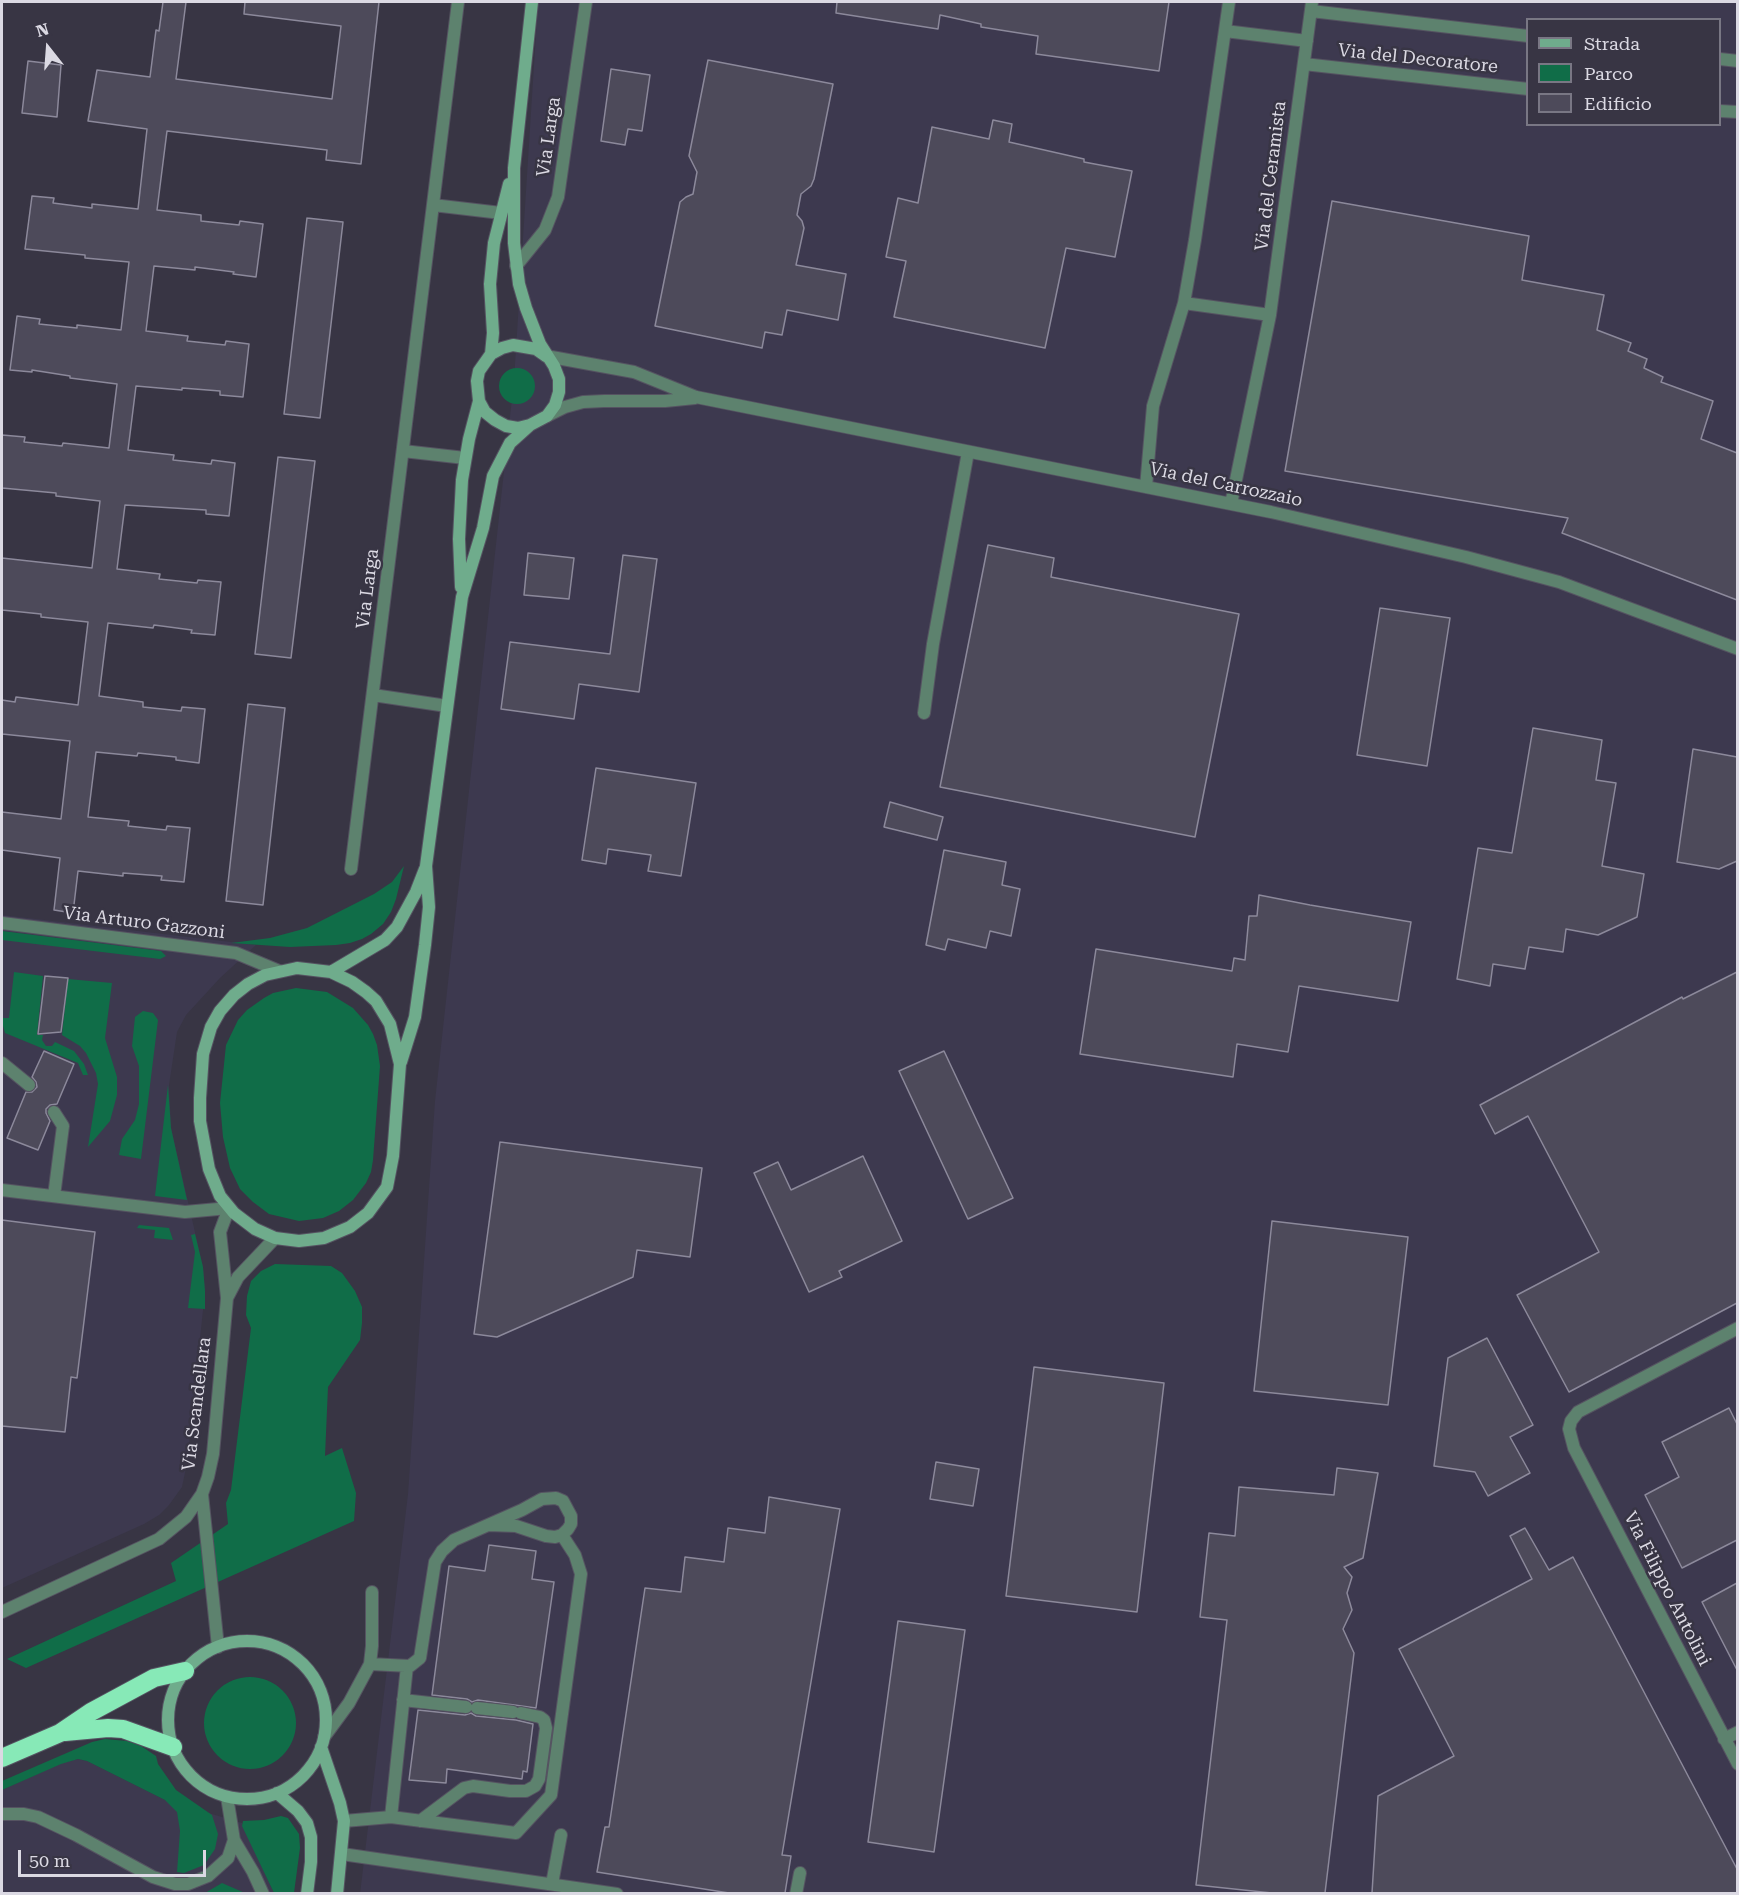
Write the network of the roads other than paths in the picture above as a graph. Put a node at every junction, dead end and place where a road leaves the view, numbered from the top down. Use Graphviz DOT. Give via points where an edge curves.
graph roads {
  1 [pos="458,2"];
  2 [pos="532,2"];
  3 [pos="586,2"];
  4 [pos="1229,2"];
  5 [pos="1312,6"];
  6 [pos="1225,31"];
  7 [pos="1526,36"];
  8 [pos="1307,41"];
  9 [pos="1721,59"];
  10 [pos="1737,61"];
  11 [pos="1304,64"];
  12 [pos="1526,89"];
  13 [pos="1721,111"];
  14 [pos="1737,112"];
  15 [pos="514,168"];
  16 [pos="433,205"];
  17 [pos="501,213"];
  18 [pos="516,266"];
  19 [pos="1184,303"];
  20 [pos="1270,315"];
  21 [pos="491,354"];
  22 [pos="546,356"];
  23 [pos="696,398"];
  24 [pos="479,401"];
  25 [pos="547,416"];
  26 [pos="530,426"];
  27 [pos="403,451"];
  28 [pos="968,452"];
  29 [pos="465,458"];
  30 [pos="1146,487"];
  31 [pos="1231,504"];
  32 [pos="462,597"];
  33 [pos="1737,649"];
  34 [pos="373,695"];
  35 [pos="447,706"];
  36 [pos="924,713"];
  37 [pos="426,866"];
  38 [pos="351,869"];
  39 [pos="2,923"];
  40 [pos="279,971"];
  41 [pos="331,972"];
  42 [pos="2,1063"];
  43 [pos="400,1064"];
  44 [pos="29,1085"];
  45 [pos="54,1112"];
  46 [pos="2,1190"];
  47 [pos="54,1196"];
  48 [pos="229,1208"];
  49 [pos="275,1238"];
  50 [pos="227,1298"];
  51 [pos="1737,1328"];
  52 [pos="202,1494"];
  53 [pos="488,1525"];
  54 [pos="562,1535"];
  55 [pos="372,1592"];
  56 [pos="2,1612"];
  57 [pos="218,1647"];
  58 [pos="370,1664"];
  59 [pos="407,1666"];
  60 [pos="185,1671"];
  61 [pos="404,1700"];
  62 [pos="1737,1732"];
  63 [pos="60,1733"];
  64 [pos="1724,1739"];
  65 [pos="323,1742"];
  66 [pos="172,1747"];
  67 [pos="2,1758"];
  68 [pos="1737,1764"];
  69 [pos="277,1793"];
  70 [pos="226,1797"];
  71 [pos="2,1814"];
  72 [pos="391,1817"];
  73 [pos="344,1821"];
  74 [pos="420,1821"];
  75 [pos="561,1835"];
  76 [pos="234,1840"];
  77 [pos="342,1854"];
  78 [pos="800,1873"];
  79 [pos="552,1884"];
  80 [pos="262,1893"];
  81 [pos="307,1893"];
  82 [pos="337,1893"];
  83 [pos="617,1893"];
  84 [pos="796,1893"];
  1 -- 16 [label="street, Via Larga"];
  2 -- 15 [label="main road, Via Larga"];
  3 -- 18 [label="street, Via Larga" via="558,197 545,230"];
  4 -- 6 [label="street"];
  5 -- 7 [label="street, Via del Decoratore"];
  5 -- 8 [label="street, Via del Ceramista"];
  6 -- 8 [label="street"];
  6 -- 19 [label="street"];
  8 -- 11 [label="street, Via del Ceramista"];
  9 -- 10 [label="street"];
  11 -- 12 [label="street, Via del Decoratore"];
  11 -- 20 [label="street, Via del Ceramista"];
  13 -- 14 [label="street"];
  15 -- 17 [label="main road, Via Larga"];
  15 -- 18 [label="main road, Via Larga"];
  16 -- 17 [label="street"];
  16 -- 27 [label="street, Via Larga"];
  17 -- 21 [label="main road, Via Larga" via="490,284"];
  18 -- 22 [label="main road, Via Larga" via="526,308"];
  19 -- 20 [label="street"];
  19 -- 30 [label="street" via="1153,406"];
  20 -- 31 [label="street, Via del Ceramista"];
  21 -- 22 [label="main road" via="513,345 536,349"];
  21 -- 24 [label="main road, Via Larga" via="479,371"];
  22 -- 23 [label="street, Via del Carrozzaio" via="634,372"];
  22 -- 25 [label="main road, Via Larga" via="559,379 555,405"];
  23 -- 25 [label="street, Via del Carrozzaio" via="583,402"];
  23 -- 28 [label="street, Via del Carrozzaio"];
  24 -- 26 [label="main road" via="485,412 500,423 518,428"];
  24 -- 29 [label="main road, Via Larga"];
  25 -- 26 [label="main road, Via Larga"];
  26 -- 32 [label="main road, Via Larga" via="510,443 493,476 483,528"];
  27 -- 29 [label="street"];
  27 -- 34 [label="street, Via Larga"];
  28 -- 30 [label="street, Via del Carrozzaio"];
  28 -- 36 [label="street"];
  29 -- 32 [label="main road, Via Larga" via="459,517"];
  30 -- 31 [label="street, Via del Carrozzaio"];
  31 -- 33 [label="street, Via del Carrozzaio" via="1559,582"];
  32 -- 35 [label="main road, Via Larga"];
  34 -- 35 [label="street"];
  34 -- 38 [label="street, Via Larga"];
  35 -- 37 [label="main road, Via Larga"];
  37 -- 41 [label="main road, Via Larga" via="397,927 385,940"];
  37 -- 43 [label="main road, Via Larga" via="429,907 425,945 415,1017"];
  39 -- 40 [label="street, Via Arturo Gazzoni" via="236,953"];
  40 -- 41 [label="main road" via="297,968"];
  40 -- 48 [label="main road" via="234,995 211,1027 203,1054 200,1121 213,1182"];
  41 -- 43 [label="main road" via="376,1001 390,1024"];
  42 -- 44 [label="street"];
  43 -- 49 [label="main road" via="392,1166 387,1187 375,1205 351,1227 324,1238"];
  45 -- 47 [label="street" via="63,1126"];
  46 -- 47 [label="street"];
  47 -- 48 [label="street" via="185,1212"];
  48 -- 49 [label="main road" via="255,1229"];
  48 -- 50 [label="street, Via Scandellara" via="220,1232"];
  49 -- 50 [label="street, Via Scandellara" via="238,1277"];
  50 -- 52 [label="street, Via Scandellara" via="213,1454"];
  51 -- 64 [label="street, Via Filippo Antolini" via="1585,1408 1569,1428 1575,1448"];
  52 -- 56 [label="street, Via Scandellara" via="186,1518 159,1539"];
  52 -- 57 [label="street"];
  53 -- 54 [label="street" via="516,1526 546,1536"];
  53 -- 54 [label="street" via="542,1499 556,1498 563,1501 571,1516 572,1524"];
  53 -- 59 [label="street" via="454,1540 435,1562 420,1658"];
  54 -- 74 [label="street" via="581,1574 551,1795 516,1833"];
  55 -- 58 [label="street"];
  57 -- 60 [label="main road"];
  57 -- 65 [label="main road" via="235,1642 270,1645 306,1667 324,1701"];
  58 -- 59 [label="street"];
  58 -- 65 [label="street"];
  59 -- 61 [label="street"];
  60 -- 63 [label="highway" via="154,1678"];
  60 -- 66 [label="main road" via="169,1707"];
  61 -- 72 [label="street"];
  61 -- 74 [label="street" via="535,1714 544,1720 546,1728 535,1786 526,1791 464,1788"];
  62 -- 64 [label="street"];
  63 -- 66 [label="highway" via="123,1729"];
  63 -- 67 [label="highway"];
  64 -- 68 [label="street, Via Filippo Antolini"];
  65 -- 69 [label="main road" via="304,1775"];
  65 -- 73 [label="main road"];
  66 -- 70 [label="main road" via="193,1779"];
  69 -- 70 [label="main road" via="261,1798"];
  69 -- 81 [label="main road" via="307,1823 311,1837"];
  70 -- 76 [label="street"];
  71 -- 76 [label="street" via="38,1817 153,1877 175,1884 197,1882 214,1871 228,1858"];
  72 -- 73 [label="street"];
  72 -- 74 [label="street"];
  73 -- 77 [label="main road"];
  75 -- 79 [label="street"];
  76 -- 80 [label="street"];
  77 -- 79 [label="street"];
  77 -- 82 [label="main road"];
  78 -- 84 [label="street"];
  79 -- 83 [label="street"];
}
